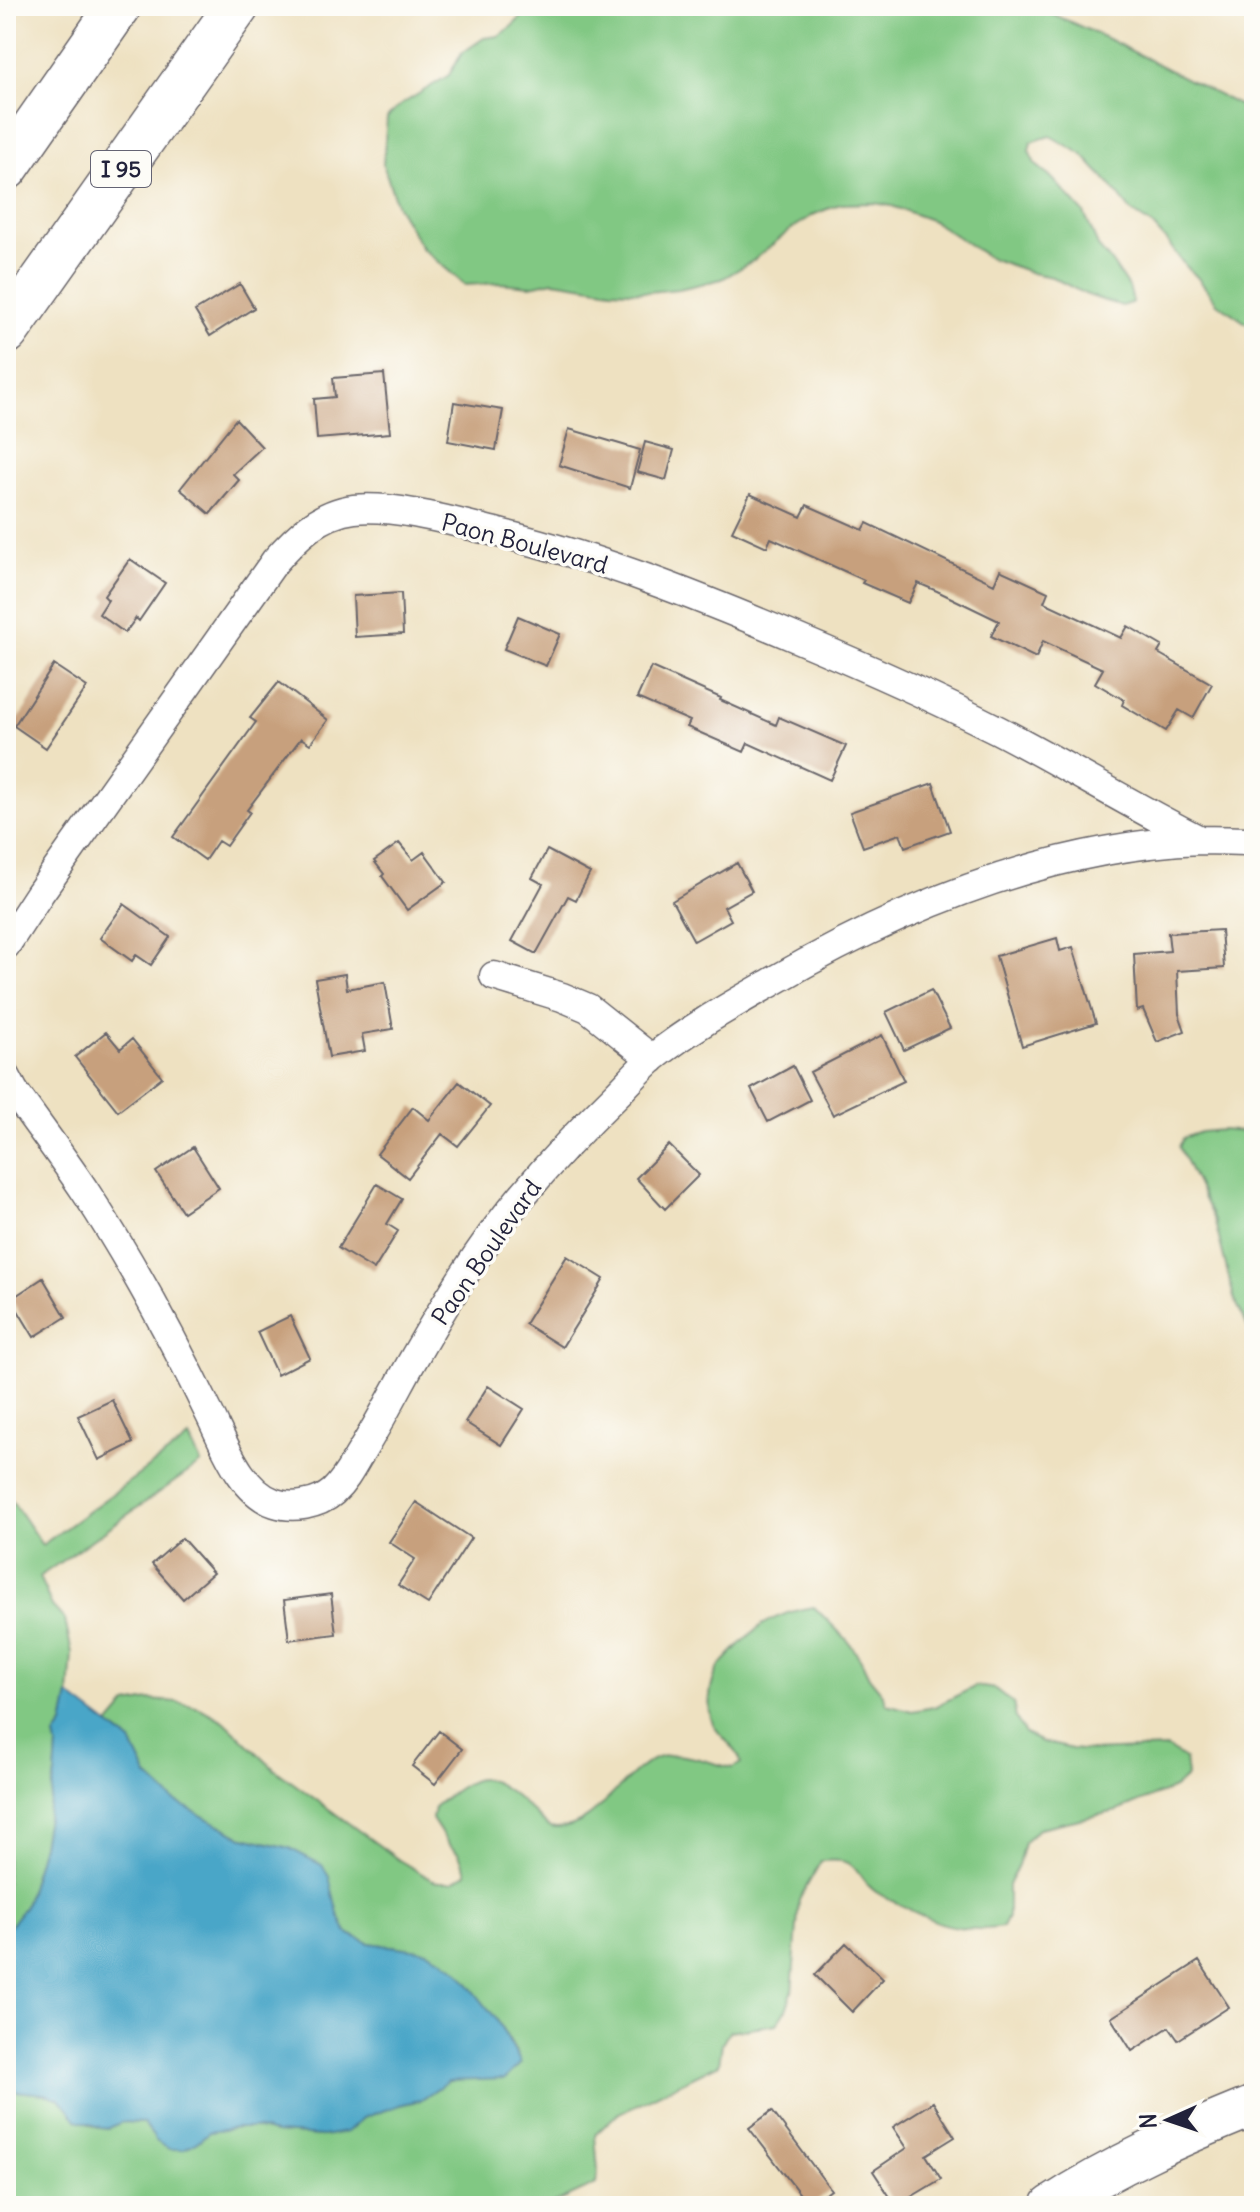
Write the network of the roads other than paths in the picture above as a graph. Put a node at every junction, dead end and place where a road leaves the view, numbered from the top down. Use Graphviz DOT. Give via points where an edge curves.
graph roads {
  1 [pos="119,6"];
  2 [pos="237,6"];
  3 [pos="6,168"];
  4 [pos="6,332"];
  5 [pos="1201,840"];
  6 [pos="1254,841"];
  7 [pos="6,945"];
  8 [pos="494,976"];
  9 [pos="652,1059"];
  10 [pos="6,1076"];
  11 [pos="1254,2106"];
  12 [pos="1051,2206"];
  1 -- 3 [label="highway"];
  2 -- 4 [label="highway, I 95"];
  5 -- 6 [label="street, Paon Boulevard"];
  5 -- 7 [label="street, Paon Boulevard" via="909,686 690,594 523,539 422,516 353,509 317,522 275,561"];
  5 -- 9 [label="street, Paon Boulevard" via="1053,862 936,901 793,970"];
  8 -- 9 [label="street" via="588,1008"];
  9 -- 10 [label="street, Paon Boulevard" via="509,1211 443,1307 344,1480 326,1498 292,1506 266,1499 240,1473 153,1303"];
  11 -- 12 [label="main road" via="1116,2168"];
}
